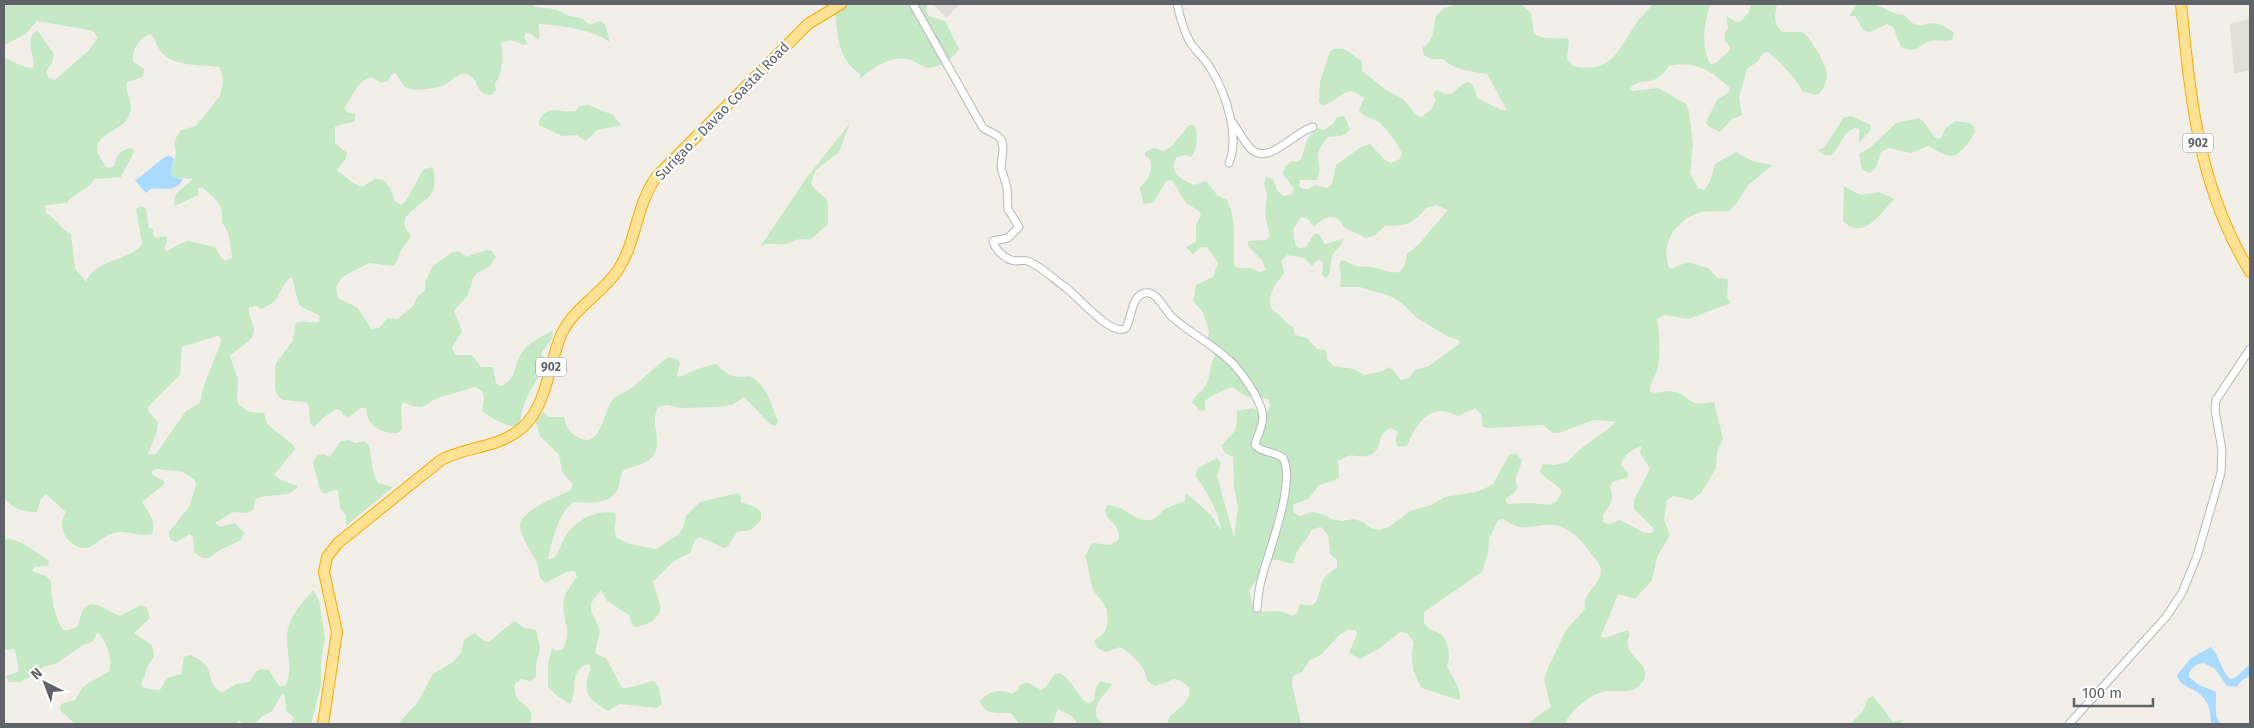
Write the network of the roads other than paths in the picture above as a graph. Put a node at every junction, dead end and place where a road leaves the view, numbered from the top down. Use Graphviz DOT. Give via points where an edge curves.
graph roads {
  1 [pos="841,4"];
  2 [pos="913,4"];
  3 [pos="1177,4"];
  4 [pos="2181,4"];
  5 [pos="1230,119"];
  6 [pos="1313,127"];
  7 [pos="1229,163"];
  8 [pos="2250,272"];
  9 [pos="2250,349"];
  10 [pos="1257,608"];
  11 [pos="324,724"];
  12 [pos="2069,724"];
  1 -- 11 [label="highway, Surigao - Davao Coastal Road / 902" via="797,34 654,180 646,192 622,264 567,323 540,400 527,424 500,442 442,460 331,551 324,572 336,638"];
  2 -- 10 [label="street" via="983,128 1002,141 1001,168 1007,186 1008,209 1019,227 1008,238 993,241 994,246 1009,259 1031,262 1115,330 1126,328 1138,298 1144,293 1152,293 1170,315 1223,355 1247,382 1262,413 1256,446 1280,455 1287,471 1283,503 1261,579"];
  3 -- 5 [label="street" via="1188,38 1214,75"];
  4 -- 8 [label="highway, 902" via="2198,144 2215,202"];
  5 -- 6 [label="street" via="1248,145 1259,153 1270,153"];
  5 -- 7 [label="street" via="1234,138"];
  9 -- 12 [label="street" via="2216,400 2222,450 2221,473 2182,593 2166,617"];
}
